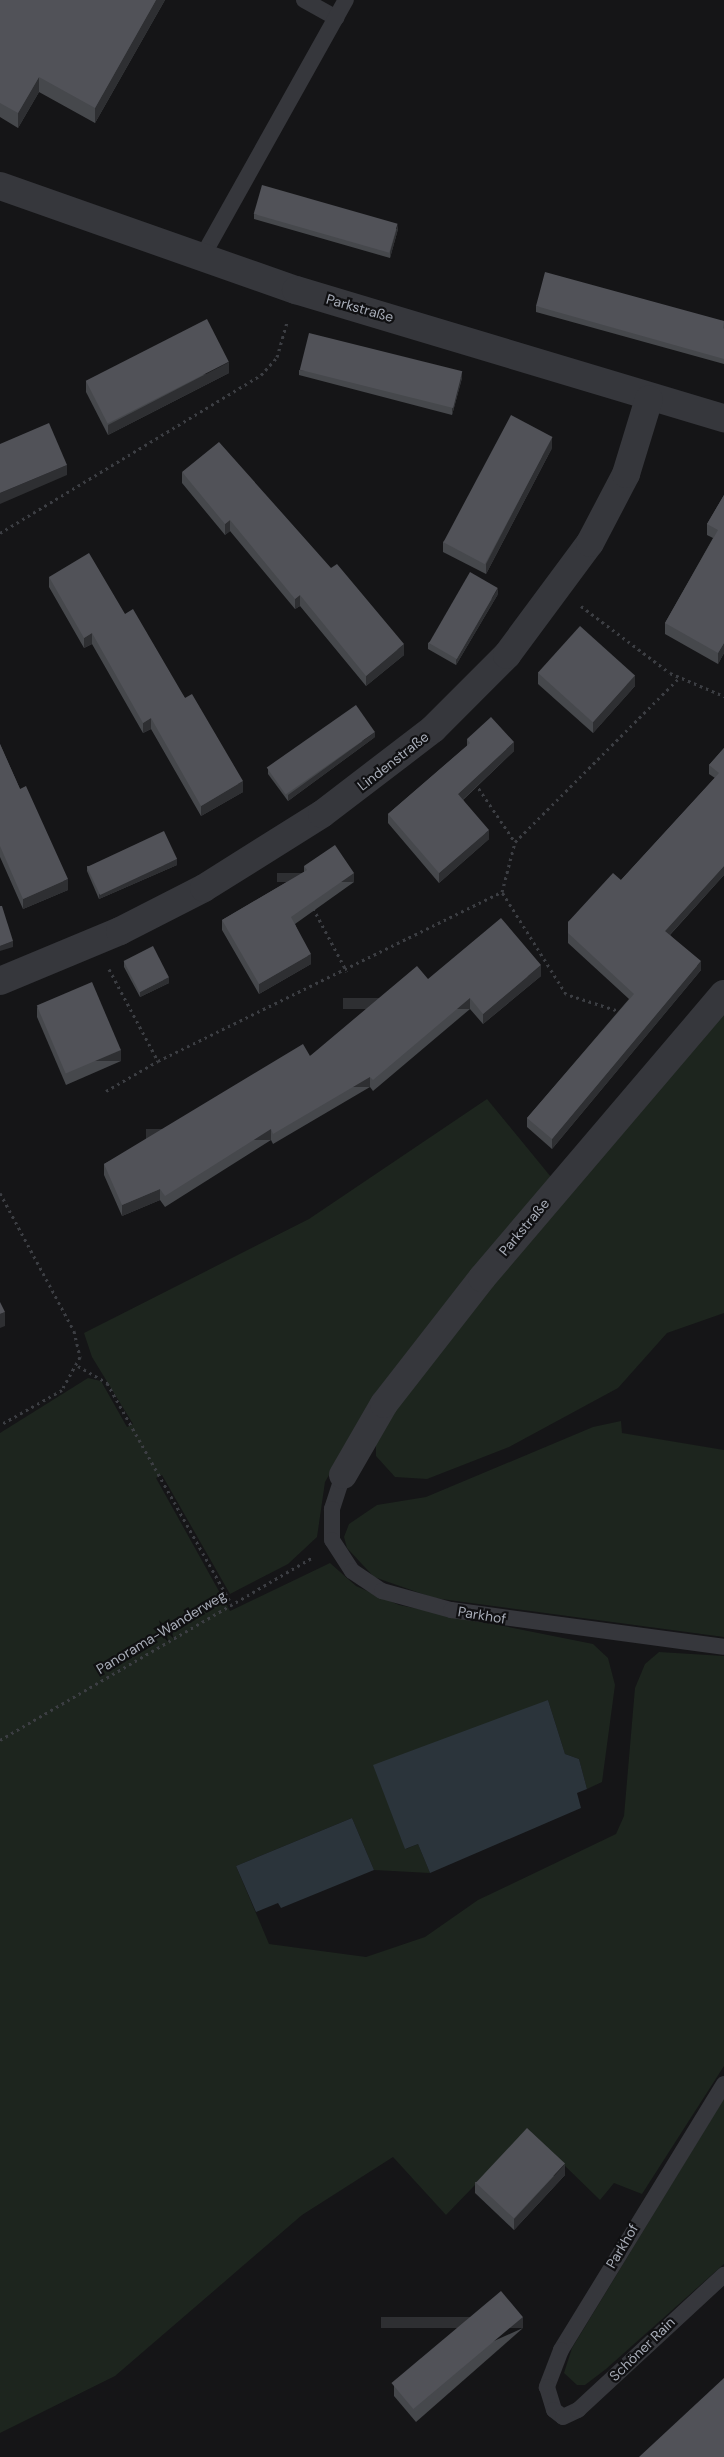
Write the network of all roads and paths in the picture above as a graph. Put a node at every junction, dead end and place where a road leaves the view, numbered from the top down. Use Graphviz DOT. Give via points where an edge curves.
graph roads {
  1 [pos="304,0"];
  2 [pos="346,0"];
  3 [pos="336,18"];
  4 [pos="0,186"];
  5 [pos="201,259"];
  6 [pos="296,290"];
  7 [pos="649,399"];
  8 [pos="724,418"];
  9 [pos="0,533"];
  10 [pos="559,589"];
  11 [pos="680,677"];
  12 [pos="724,696"];
  13 [pos="470,776"];
  14 [pos="516,842"];
  15 [pos="502,892"];
  16 [pos="308,899"];
  17 [pos="95,942"];
  18 [pos="347,972"];
  19 [pos="0,981"];
  20 [pos="724,994"];
  21 [pos="620,1010"];
  22 [pos="158,1061"];
  23 [pos="106,1092"];
  24 [pos="0,1193"];
  25 [pos="78,1366"];
  26 [pos="0,1425"];
  27 [pos="343,1475"];
  28 [pos="332,1540"];
  29 [pos="231,1603"];
  30 [pos="724,1647"];
  31 [pos="0,1740"];
  32 [pos="724,2084"];
  33 [pos="724,2275"];
  34 [pos="558,2414"];
  1 -- 3 [label="lane"];
  2 -- 3 [label="lane"];
  3 -- 5 [label="lane"];
  4 -- 5 [label="street, Parkstraße"];
  5 -- 6 [label="street, Parkstraße"];
  6 -- 7 [label="street, Parkstraße"];
  6 -- 9 [label="path" via="277,357 261,375"];
  7 -- 8 [label="street, Parkstraße"];
  7 -- 10 [label="street, Lindenstraße" via="619,491"];
  10 -- 11 [label="path"];
  10 -- 17 [label="street, Lindenstraße" via="478,685 392,762 276,846 204,888"];
  11 -- 12 [label="path"];
  11 -- 14 [label="path"];
  13 -- 14 [label="path"];
  14 -- 15 [label="path"];
  15 -- 18 [label="path"];
  15 -- 21 [label="path" via="566,994"];
  16 -- 18 [label="path"];
  17 -- 19 [label="street, Lindenstraße"];
  17 -- 22 [label="path"];
  18 -- 22 [label="path"];
  20 -- 27 [label="street, Parkstraße" via="482,1278 384,1404"];
  22 -- 23 [label="path"];
  24 -- 25 [label="path" via="74,1331"];
  25 -- 26 [label="path" via="62,1390"];
  25 -- 29 [label="path" via="107,1383"];
  27 -- 28 [label="lane" via="332,1508"];
  28 -- 29 [label="path, Panorama-Wanderweg" via="306,1562"];
  28 -- 30 [label="lane, Parkhof" via="358,1577 403,1598 524,1622"];
  29 -- 31 [label="path, Panorama-Wanderweg"];
  32 -- 34 [label="lane, Parkhof" via="561,2350 550,2373 546,2396"];
  33 -- 34 [label="lane, Schöner Rain" via="578,2410 570,2416"];
}
